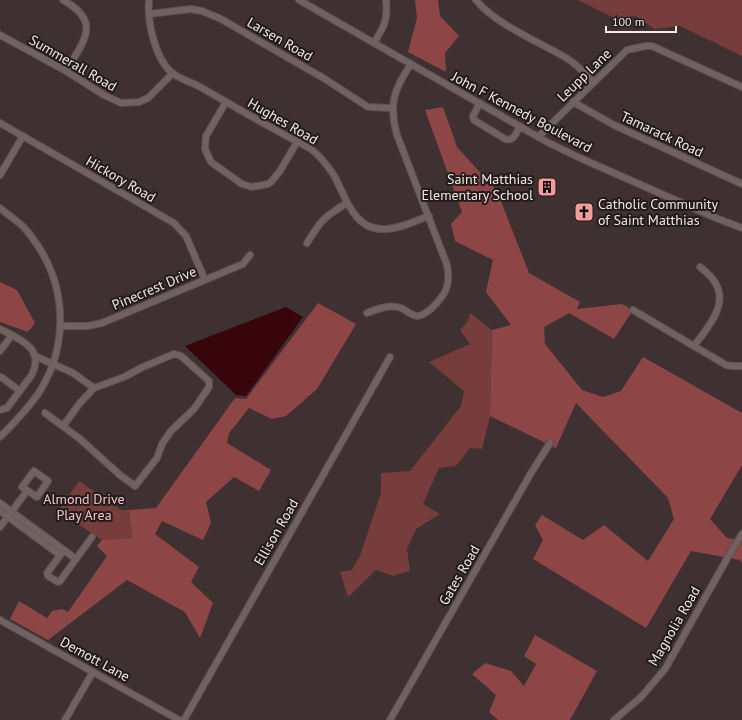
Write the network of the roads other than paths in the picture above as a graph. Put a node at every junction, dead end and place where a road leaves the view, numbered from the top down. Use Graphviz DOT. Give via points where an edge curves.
graph roads {
  1 [pos="63,0"];
  2 [pos="149,0"];
  3 [pos="299,0"];
  4 [pos="386,0"];
  5 [pos="476,0"];
  6 [pos="149,14"];
  7 [pos="0,35"];
  8 [pos="374,43"];
  9 [pos="411,64"];
  10 [pos="66,71"];
  11 [pos="172,73"];
  12 [pos="594,82"];
  13 [pos="742,88"];
  14 [pos="226,102"];
  15 [pos="573,102"];
  16 [pos="480,104"];
  17 [pos="392,108"];
  18 [pos="0,123"];
  19 [pos="520,126"];
  20 [pos="23,136"];
  21 [pos="538,137"];
  22 [pos="297,142"];
  23 [pos="0,175"];
  24 [pos="742,184"];
  25 [pos="348,203"];
  26 [pos="0,208"];
  27 [pos="429,216"];
  28 [pos="742,228"];
  29 [pos="307,243"];
  30 [pos="250,255"];
  31 [pos="700,268"];
  32 [pos="205,280"];
  33 [pos="633,310"];
  34 [pos="367,313"];
  35 [pos="60,326"];
  36 [pos="0,329"];
  37 [pos="12,335"];
  38 [pos="694,346"];
  39 [pos="0,351"];
  40 [pos="35,356"];
  41 [pos="390,357"];
  42 [pos="53,364"];
  43 [pos="742,366"];
  44 [pos="2,377"];
  45 [pos="94,388"];
  46 [pos="20,391"];
  47 [pos="0,410"];
  48 [pos="45,413"];
  49 [pos="0,426"];
  50 [pos="64,426"];
  51 [pos="6,431"];
  52 [pos="0,437"];
  53 [pos="550,443"];
  54 [pos="28,491"];
  55 [pos="0,503"];
  56 [pos="0,510"];
  57 [pos="10,514"];
  58 [pos="0,527"];
  59 [pos="742,534"];
  60 [pos="92,537"];
  61 [pos="62,553"];
  62 [pos="76,559"];
  63 [pos="0,620"];
  64 [pos="93,672"];
  65 [pos="65,720"];
  66 [pos="179,720"];
  67 [pos="184,720"];
  68 [pos="390,720"];
  69 [pos="614,720"];
  1 -- 10 [label="street" via="82,14 86,28 85,39"];
  2 -- 6 [label="street, Hughes Road"];
  3 -- 8 [label="street, John F Kennedy Boulevard"];
  4 -- 8 [label="street" via="386,20"];
  5 -- 12 [label="street" via="506,24 570,60"];
  6 -- 11 [label="street, Hughes Road" via="158,54"];
  6 -- 17 [label="street, Larsen Road" via="184,9 202,11 221,19 325,79 368,107"];
  7 -- 10 [label="street, Summerall Road"];
  8 -- 9 [label="street, John F Kennedy Boulevard"];
  9 -- 16 [label="street, John F Kennedy Boulevard"];
  9 -- 17 [label="street" via="396,89"];
  10 -- 11 [label="street, Summerall Road" via="116,101 127,103 148,98"];
  11 -- 14 [label="street, Hughes Road"];
  12 -- 13 [label="street, Leupp Lane" via="627,50 652,46"];
  12 -- 15 [label="street, Leupp Lane"];
  14 -- 22 [label="street, Hughes Road"];
  14 -- 22 [label="street" via="206,136 205,149 211,162 242,184 252,187 271,182"];
  15 -- 21 [label="street, Leupp Lane"];
  15 -- 24 [label="street, Tamarack Road" via="614,125"];
  16 -- 19 [label="street, John F Kennedy Boulevard"];
  16 -- 19 [label="street" via="473,116 474,120 505,139 512,139"];
  17 -- 27 [label="street" via="397,135"];
  18 -- 20 [label="street, Hickory Road"];
  19 -- 21 [label="street, John F Kennedy Boulevard"];
  20 -- 23 [label="street"];
  20 -- 32 [label="street, Hickory Road" via="174,223 186,236"];
  21 -- 28 [label="street, John F Kennedy Boulevard" via="580,158"];
  22 -- 25 [label="street, Hughes Road" via="321,157"];
  25 -- 27 [label="street, Hughes Road" via="360,221 376,229 403,225"];
  25 -- 29 [label="street" via="325,216"];
  26 -- 35 [label="street" via="25,229 46,259 56,286"];
  27 -- 34 [label="street" via="447,265 449,276 444,295 424,314 415,316 397,307"];
  30 -- 32 [label="street, Pinecrest Drive" via="243,264"];
  31 -- 38 [label="street" via="707,272 716,284 720,300 715,318"];
  32 -- 35 [label="street, Pinecrest Drive" via="102,323"];
  33 -- 38 [label="street"];
  35 -- 42 [label="street"];
  36 -- 37 [label="street"];
  37 -- 39 [label="street"];
  37 -- 40 [label="street" via="32,348"];
  38 -- 43 [label="street" via="726,364"];
  40 -- 42 [label="street"];
  40 -- 46 [label="street" via="32,374"];
  41 -- 67 [label="street, Ellison Road"];
  42 -- 45 [label="street" via="73,373"];
  42 -- 51 [label="street" via="35,399"];
  44 -- 46 [label="street"];
  45 -- 50 [label="street"];
  45 -- 50 [label="street" via="177,354 205,376 210,385 194,408 171,431 162,444 157,458 136,486"];
  46 -- 47 [label="street" via="7,408"];
  48 -- 50 [label="street"];
  49 -- 51 [label="street"];
  51 -- 52 [label="street"];
  53 -- 68 [label="street, Gates Road"];
  54 -- 54 [label="street" via="37,497 48,481 34,471 22,487"];
  54 -- 57 [label="street"];
  55 -- 57 [label="street"];
  56 -- 57 [label="street"];
  57 -- 58 [label="street"];
  57 -- 61 [label="street"];
  59 -- 69 [label="street, Magnolia Road" via="665,669 641,697"];
  60 -- 62 [label="street"];
  61 -- 62 [label="street"];
  61 -- 62 [label="street" via="47,573 58,582"];
  63 -- 64 [label="street, Demott Lane"];
  64 -- 65 [label="street"];
  64 -- 66 [label="street, Demott Lane"];
}
